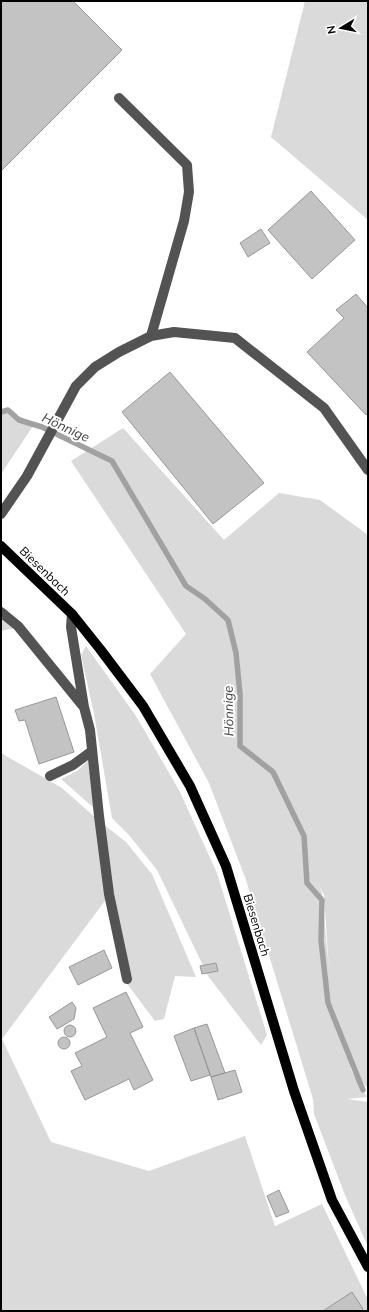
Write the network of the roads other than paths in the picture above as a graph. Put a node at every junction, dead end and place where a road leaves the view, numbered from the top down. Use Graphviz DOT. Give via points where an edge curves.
graph roads {
  1 [pos="119,98"];
  2 [pos="151,336"];
  3 [pos="368,470"];
  4 [pos="1,514"];
  5 [pos="1,546"];
  6 [pos="1,612"];
  7 [pos="72,614"];
  8 [pos="84,707"];
  9 [pos="92,750"];
  10 [pos="50,776"];
  11 [pos="127,979"];
  12 [pos="368,1267"];
  1 -- 2 [label="street" via="187,165 189,192 184,221"];
  2 -- 3 [label="street" via="174,332 235,338 324,408"];
  2 -- 4 [label="street" via="95,367 76,386 27,476"];
  5 -- 7 [label="main road, Biesenbach"];
  6 -- 8 [label="street" via="18,626"];
  7 -- 8 [label="street, Biesenbach" via="71,627"];
  7 -- 12 [label="main road, Biesenbach" via="143,706 193,793 226,866 294,1091 332,1200"];
  8 -- 9 [label="street, Biesenbach"];
  9 -- 10 [label="street" via="73,765"];
  9 -- 11 [label="street, Biesenbach" via="109,894"];
}
